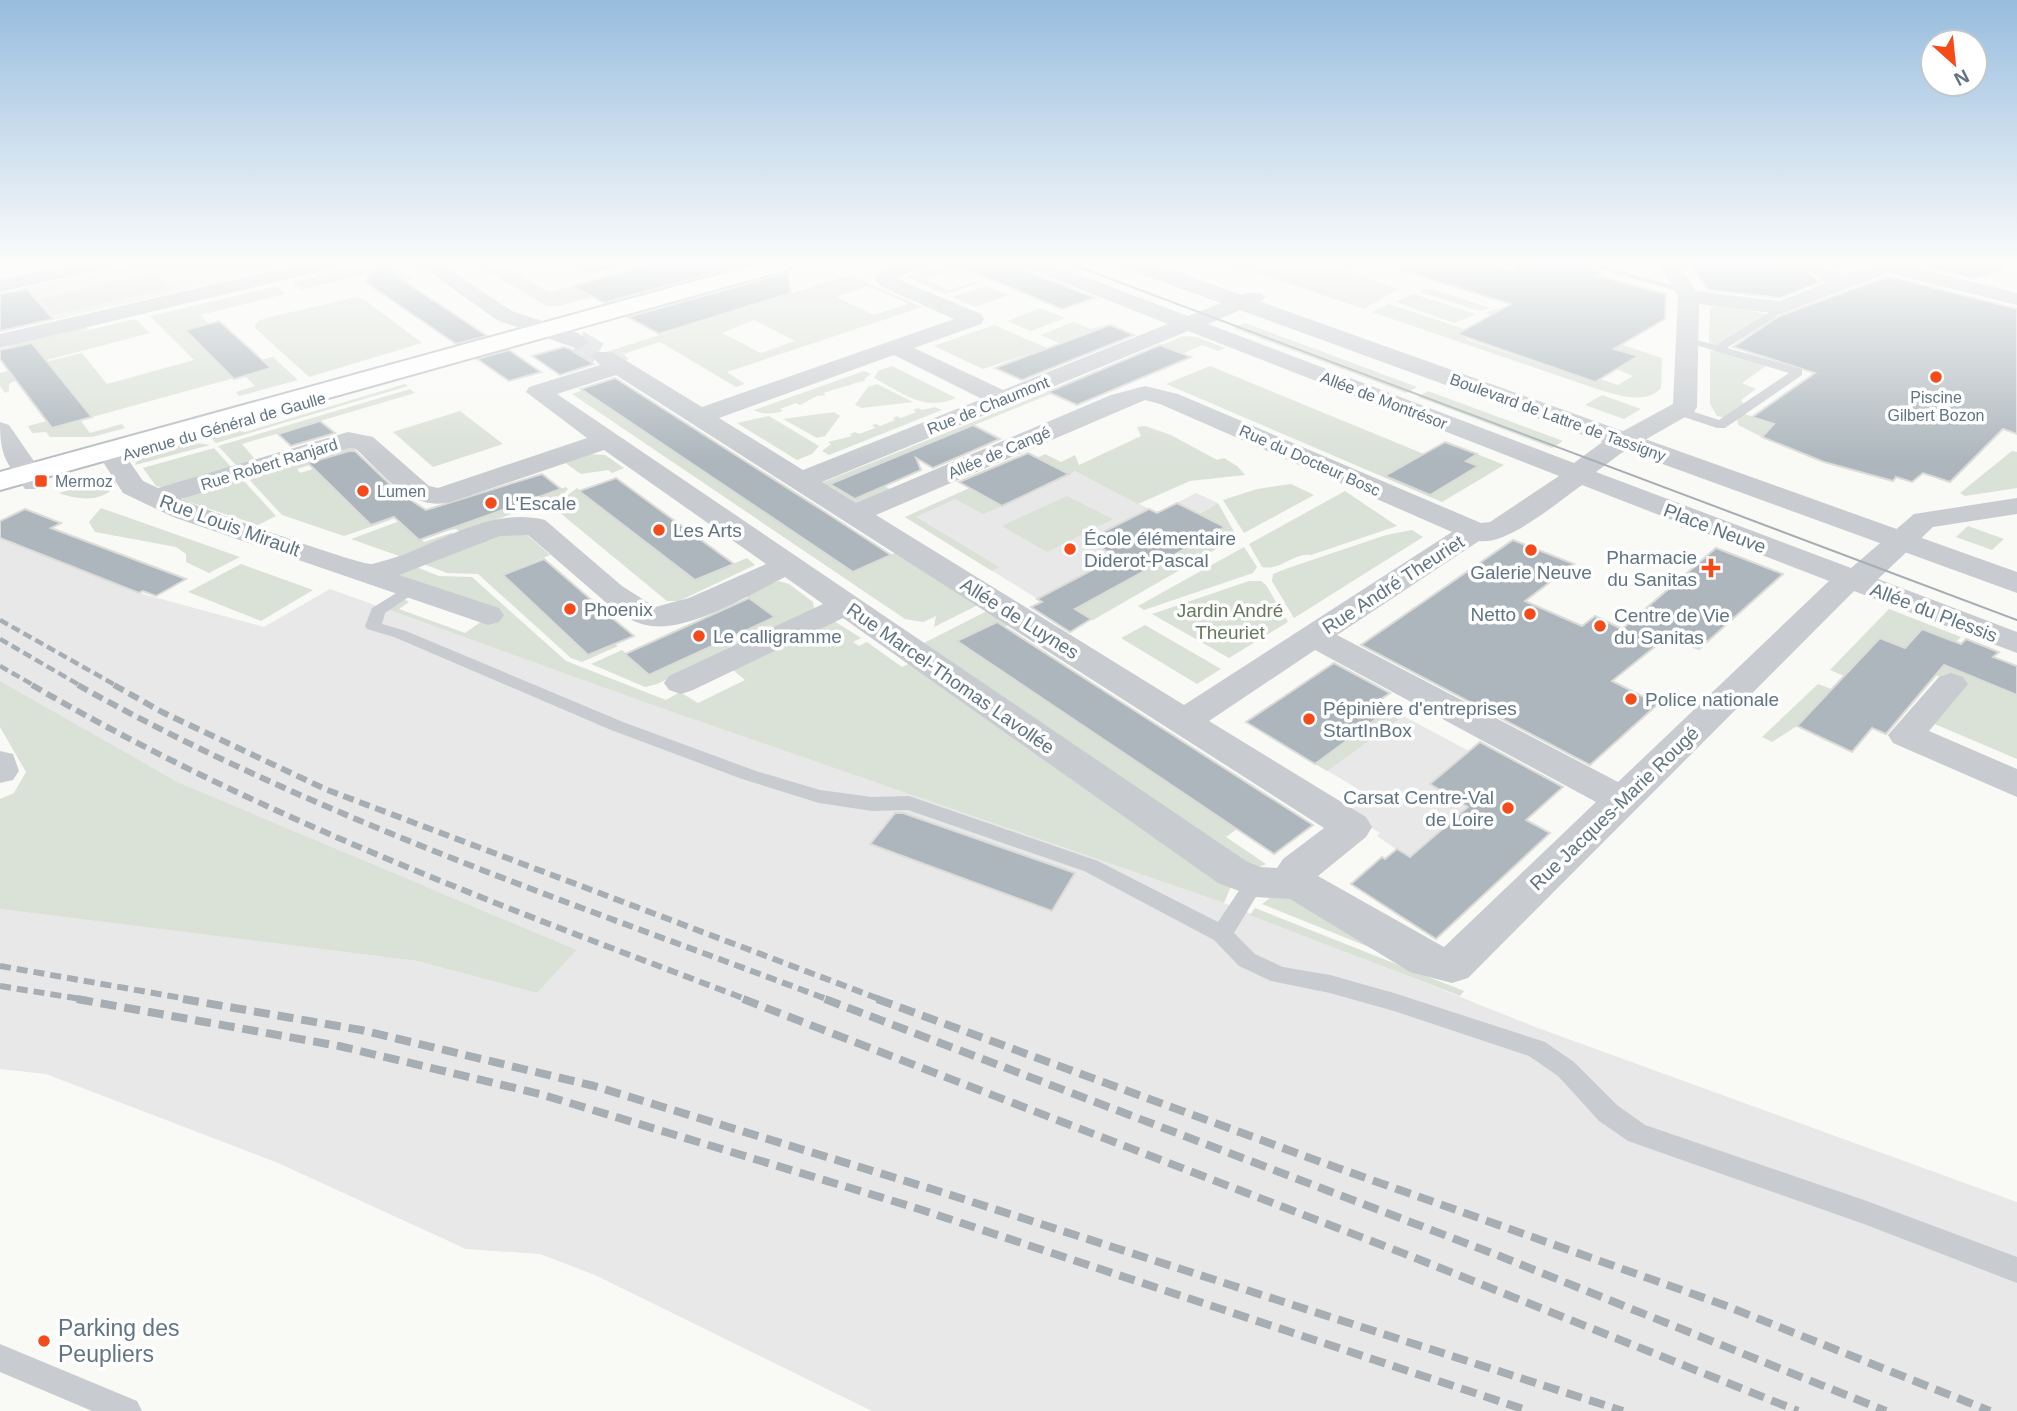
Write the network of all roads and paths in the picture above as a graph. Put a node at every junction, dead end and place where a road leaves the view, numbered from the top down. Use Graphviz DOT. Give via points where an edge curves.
graph roads {
  1 [pos="47,330"];
  2 [pos="538,330"];
  3 [pos="545,330"];
  4 [pos="944,330"];
  5 [pos="1174,330"];
  6 [pos="1204,330"];
  7 [pos="1331,330"];
  8 [pos="1688,330"];
  9 [pos="1749,330"];
  10 [pos="541,331"];
  11 [pos="0,341"];
  12 [pos="1688,341"];
  13 [pos="895,348"];
  14 [pos="1720,348"];
  15 [pos="591,355"];
  16 [pos="1145,393"];
  17 [pos="1002,399"];
  18 [pos="1679,411"];
  19 [pos="699,418"];
  20 [pos="0,430"];
  21 [pos="1632,438"];
  22 [pos="607,440"];
  23 [pos="112,454"];
  24 [pos="1579,475"];
  25 [pos="21,479"];
  26 [pos="800,481"];
  27 [pos="0,493"];
  28 [pos="156,498"];
  29 [pos="2017,506"];
  30 [pos="854,514"];
  31 [pos="1474,531"];
  32 [pos="1907,535"];
  33 [pos="788,565"];
  34 [pos="2017,570"];
  35 [pos="370,575"];
  36 [pos="1851,580"];
  37 [pos="2017,583"];
  38 [pos="411,589"];
  39 [pos="846,605"];
  40 [pos="488,615"];
  41 [pos="1313,636"];
  42 [pos="2017,643"];
  43 [pos="681,682"];
  44 [pos="1951,684"];
  45 [pos="1184,721"];
  46 [pos="0,764"];
  47 [pos="0,771"];
  48 [pos="2017,784"];
  49 [pos="1622,800"];
  50 [pos="1255,882"];
  51 [pos="1298,884"];
  52 [pos="1222,934"];
  53 [pos="1452,966"];
  54 [pos="2017,1270"];
  55 [pos="0,1358"];
  56 [pos="127,1411"];
  1 -- 11 [label="street"];
  2 -- 10 [label="street, Allée de Luynes"];
  3 -- 10 [label="main road, Avenue du Général de Gaulle"];
  4 -- 13 [label="street"];
  5 -- 17 [label="street, Rue de Chaumont"];
  6 -- 24 [label="street, Allée de Montrésor"];
  7 -- 21 [label="street, Boulevard de Lattre de Tassigny"];
  8 -- 12 [label="street"];
  9 -- 14 [label="lane"];
  10 -- 15 [label="street, Allée de Luynes"];
  10 -- 23 [label="main road, Avenue du Général de Gaulle"];
  12 -- 14 [label="lane"];
  12 -- 18 [label="street" via="1686,404"];
  13 -- 17 [label="street"];
  13 -- 19 [label="street"];
  14 -- 18 [label="lane" via="1798,372 1721,425"];
  15 -- 19 [label="street, Allée de Luynes"];
  15 -- 22 [label="street, Rue Marcel-Thomas Lavollée" via="538,392"];
  16 -- 30 [label="street, Allée de Cangé"];
  16 -- 31 [label="street, Rue du Docteur Bosc" via="1169,399"];
  17 -- 26 [label="street, Rue de Chaumont"];
  18 -- 21 [label="street, Rue André Theuriet"];
  19 -- 26 [label="street, Allée de Luynes"];
  20 -- 25 [label="street"];
  21 -- 24 [label="street, Rue André Theuriet" via="1582,468"];
  21 -- 32 [label="street, Boulevard de Lattre de Tassigny"];
  22 -- 28 [label="street, Rue Robert Ranjard" via="441,496 419,492 365,443 348,440"];
  22 -- 33 [label="street, Rue Marcel-Thomas Lavollée"];
  23 -- 25 [label="main road, Avenue du Général de Gaulle"];
  23 -- 28 [label="street, Rue Louis Mirault" via="133,487"];
  24 -- 31 [label="street, Rue André Theuriet" via="1500,528"];
  24 -- 36 [label="street, Place Neuve"];
  25 -- 27 [label="main road, Avenue du Général de Gaulle"];
  26 -- 30 [label="street, Allée de Luynes"];
  28 -- 35 [label="street, Rue Louis Mirault"];
  29 -- 32 [label="street, Rue Jacques-Marie Rougé" via="1924,520"];
  30 -- 45 [label="street, Allée de Luynes"];
  31 -- 41 [label="street, Rue André Theuriet"];
  32 -- 34 [label="street"];
  32 -- 36 [label="street, Rue Jacques-Marie Rougé" via="1867,572"];
  32 -- 37 [label="street"];
  33 -- 35 [label="street" via="686,609 653,617 632,609 534,526 483,532"];
  33 -- 39 [label="street, Rue Marcel-Thomas Lavollée"];
  35 -- 38 [label="street, Rue Louis Mirault"];
  36 -- 42 [label="street, Allée du Plessis"];
  36 -- 49 [label="street, Rue Jacques-Marie Rougé"];
  38 -- 40 [label="street, Rue Louis Mirault"];
  38 -- 52 [label="lane" via="378,611 373,626 749,775 819,796 872,804 909,803 1091,866"];
  39 -- 43 [label="street"];
  39 -- 50 [label="street, Rue Marcel-Thomas Lavollée" via="1232,872"];
  41 -- 45 [label="street, Rue André Theuriet"];
  41 -- 49 [label="street"];
  44 -- 48 [label="street" via="1906,735"];
  45 -- 51 [label="street, Allée de Luynes" via="1352,827 1297,869"];
  46 -- 47 [label="street"];
  49 -- 53 [label="street, Rue Jacques-Marie Rougé"];
  50 -- 51 [label="street, Rue Marcel-Thomas Lavollée"];
  50 -- 52 [label="lane"];
  51 -- 53 [label="street, Rue Marcel-Thomas Lavollée" via="1425,960"];
  52 -- 54 [label="lane" via="1247,960 1279,975 1394,1002 1537,1049 1637,1133"];
  55 -- 56 [label="lane"];
}
